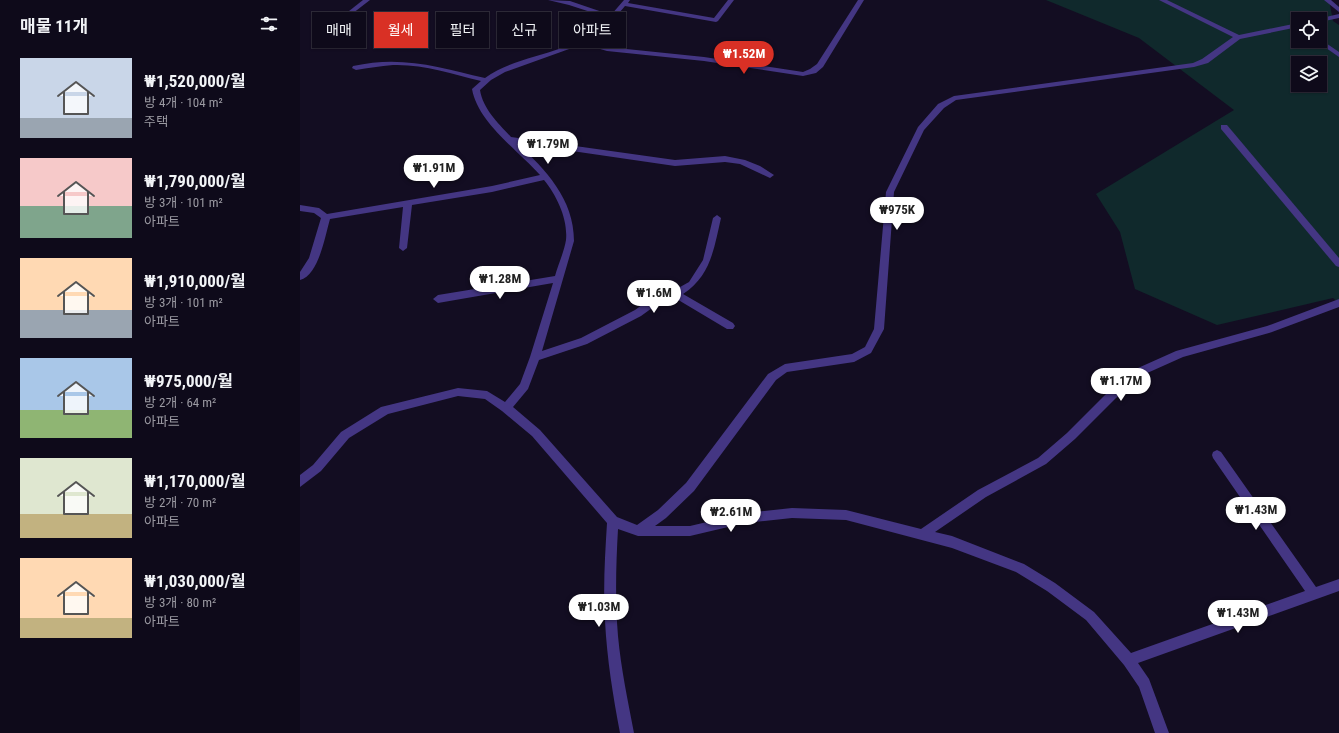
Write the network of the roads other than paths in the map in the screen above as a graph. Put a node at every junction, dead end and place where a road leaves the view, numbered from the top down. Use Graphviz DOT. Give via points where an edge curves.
graph roads {
  1 [pos="367,0"];
  2 [pos="551,0"];
  3 [pos="731,0"];
  4 [pos="861,0"];
  5 [pos="1162,0"];
  6 [pos="1328,0"];
  7 [pos="625,2"];
  8 [pos="1339,10"];
  9 [pos="351,12"];
  10 [pos="596,12"];
  11 [pos="616,12"];
  12 [pos="1339,16"];
  13 [pos="1327,19"];
  14 [pos="1291,27"];
  15 [pos="1238,37"];
  16 [pos="1327,47"];
  17 [pos="565,48"];
  18 [pos="607,48"];
  19 [pos="1339,55"];
  20 [pos="356,68"];
  21 [pos="484,80"];
  22 [pos="1224,127"];
  23 [pos="509,139"];
  24 [pos="770,175"];
  25 [pos="545,177"];
  26 [pos="408,204"];
  27 [pos="300,208"];
  28 [pos="326,217"];
  29 [pos="717,218"];
  30 [pos="403,248"];
  31 [pos="1339,264"];
  32 [pos="300,277"];
  33 [pos="558,280"];
  34 [pos="676,294"];
  35 [pos="438,299"];
  36 [pos="1339,303"];
  37 [pos="730,326"];
  38 [pos="535,357"];
  39 [pos="506,408"];
  40 [pos="1217,455"];
  41 [pos="300,482"];
  42 [pos="613,521"];
  43 [pos="638,531"];
  44 [pos="921,535"];
  45 [pos="1339,585"];
  46 [pos="1314,594"];
  47 [pos="1129,660"];
  48 [pos="627,733"];
  49 [pos="1162,733"];
  1 -- 9 [label="street"];
  2 -- 10 [label="street"];
  3 -- 7 [label="street" via="716,20"];
  4 -- 18 [label="street" via="820,65 813,71 803,74"];
  5 -- 15 [label="street"];
  6 -- 8 [label="street"];
  7 -- 11 [label="street"];
  12 -- 13 [label="street"];
  14 -- 15 [label="street"];
  15 -- 43 [label="street" via="1206,61 1194,65 954,98 945,102 921,129 890,192 879,328 868,350 854,358 785,368 772,377 690,487 662,514"];
  16 -- 19 [label="street"];
  17 -- 21 [label="street" via="506,69"];
  20 -- 21 [label="street" via="380,64 413,64 440,68"];
  21 -- 23 [label="street" via="476,89 477,101"];
  22 -- 31 [label="street"];
  23 -- 24 [label="street" via="654,161 736,161"];
  23 -- 25 [label="street"];
  25 -- 26 [label="street"];
  25 -- 33 [label="street" via="563,205 569,223 570,241"];
  26 -- 28 [label="street"];
  26 -- 30 [label="street"];
  27 -- 28 [label="street" via="316,210"];
  28 -- 32 [label="street" via="312,265 306,274"];
  29 -- 34 [label="street" via="707,260 692,284"];
  33 -- 35 [label="street"];
  33 -- 38 [label="street"];
  34 -- 37 [label="street"];
  34 -- 38 [label="street" via="656,300 638,313 584,341"];
  36 -- 44 [label="street" via="1247,336 1185,351 1153,365 1112,394 1064,444 1041,462 980,495"];
  38 -- 39 [label="street" via="524,386"];
  39 -- 41 [label="street" via="487,395 458,392 385,410 346,435 317,468"];
  39 -- 42 [label="street" via="536,433"];
  40 -- 46 [label="street"];
  42 -- 43 [label="street"];
  42 -- 48 [label="street" via="611,622"];
  43 -- 44 [label="street" via="690,531 745,518 792,513 846,515"];
  44 -- 47 [label="street" via="952,542 1020,568 1090,616"];
  45 -- 46 [label="street"];
  46 -- 47 [label="street"];
  47 -- 49 [label="street" via="1144,684"];
}
